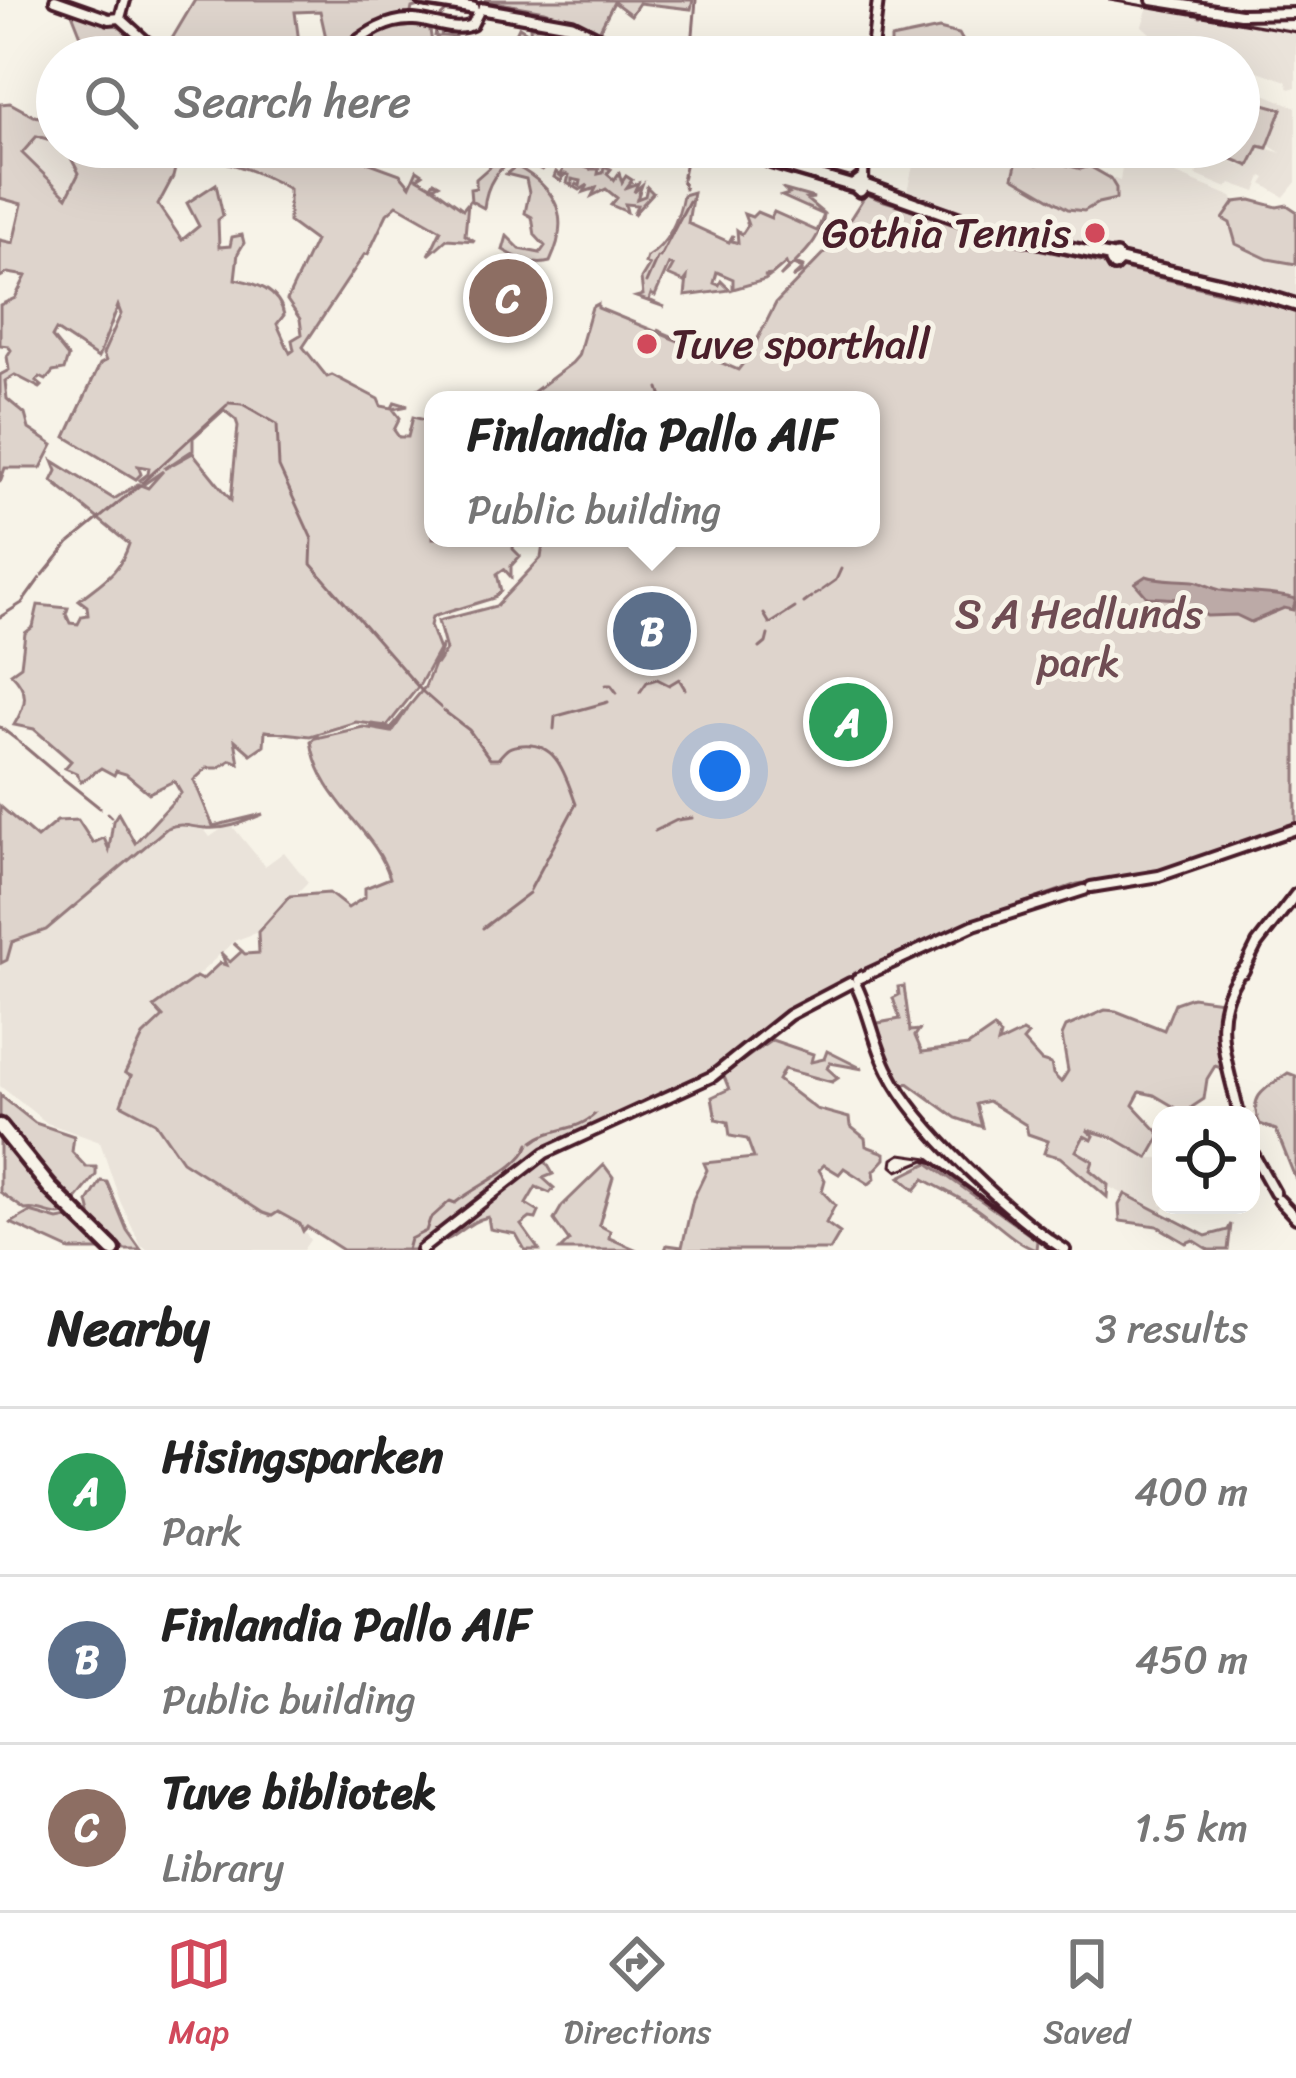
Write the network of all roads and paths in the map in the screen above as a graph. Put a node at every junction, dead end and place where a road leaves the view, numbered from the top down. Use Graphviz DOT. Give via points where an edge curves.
graph roads {
  1 [pos="55,0"];
  2 [pos="124,0"];
  3 [pos="422,0"];
  4 [pos="878,0"];
  5 [pos="1153,0"];
  6 [pos="478,10"];
  7 [pos="1296,13"];
  8 [pos="120,18"];
  9 [pos="140,36"];
  10 [pos="367,36"];
  11 [pos="594,36"];
  12 [pos="873,36"];
  13 [pos="807,168"];
  14 [pos="862,168"];
  15 [pos="860,183"];
  16 [pos="1247,286"];
  17 [pos="1296,307"];
  18 [pos="1296,830"];
  19 [pos="1296,895"];
  20 [pos="854,983"];
  21 [pos="1238,1106"];
  22 [pos="0,1126"];
  23 [pos="1260,1166"];
  24 [pos="1296,1218"];
  25 [pos="116,1250"];
  26 [pos="421,1250"];
  27 [pos="1065,1250"];
  1 -- 8 [label="street"];
  2 -- 8 [label="street"];
  3 -- 6 [label="main road"];
  4 -- 12 [label="street"];
  5 -- 7 [label="street" via="1240,14"];
  6 -- 10 [label="street" via="463,29 415,20"];
  6 -- 11 [label="main road"];
  8 -- 9 [label="street"];
  13 -- 15 [label="main road"];
  14 -- 15 [label="street"];
  15 -- 16 [label="main road" via="1002,234"];
  16 -- 17 [label="main road"];
  16 -- 17 [label="main road"];
  18 -- 20 [label="street" via="1159,876 1046,900"];
  19 -- 21 [label="street" via="1256,944 1222,1010"];
  20 -- 26 [label="street" via="789,1016 713,1076 545,1153"];
  20 -- 27 [label="street" via="904,1097 1005,1205"];
  22 -- 25 [label="highway"];
  23 -- 24 [label="street"];
}
